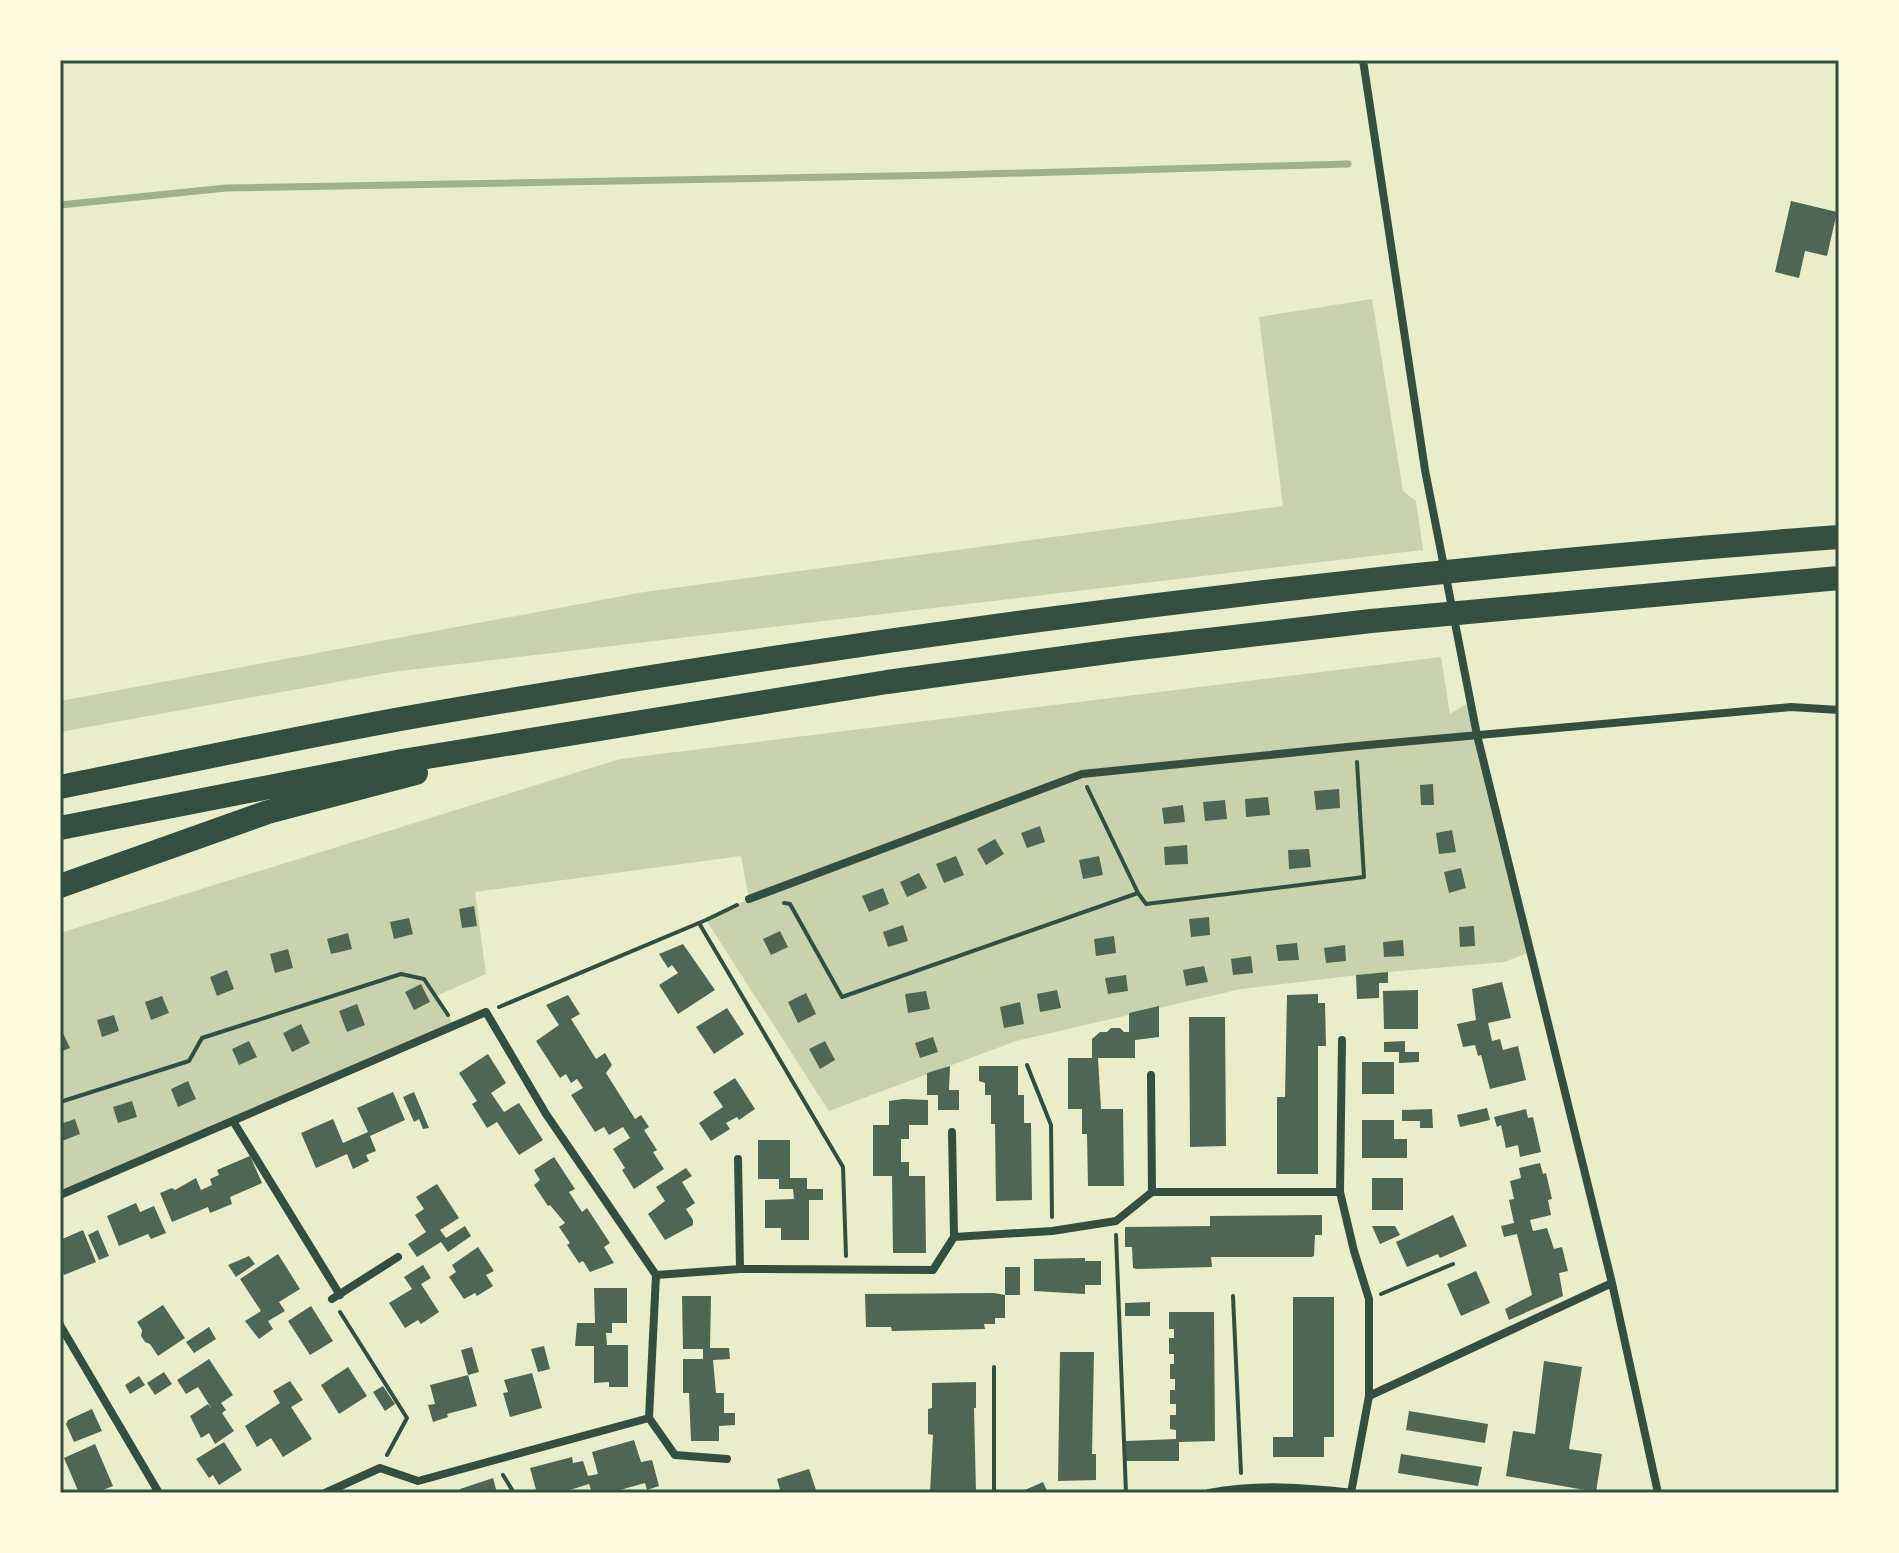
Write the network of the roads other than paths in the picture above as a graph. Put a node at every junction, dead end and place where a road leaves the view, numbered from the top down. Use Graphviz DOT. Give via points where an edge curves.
graph roads {
  1 [pos="1363,60"];
  2 [pos="1839,537"];
  3 [pos="1839,578"];
  4 [pos="1839,710"];
  5 [pos="1477,735"];
  6 [pos="516,744"];
  7 [pos="60,787"];
  8 [pos="60,828"];
  9 [pos="60,886"];
  10 [pos="749,899"];
  11 [pos="1342,1040"];
  12 [pos="1151,1075"];
  13 [pos="233,1121"];
  14 [pos="952,1132"];
  15 [pos="738,1159"];
  16 [pos="1152,1192"];
  17 [pos="1340,1192"];
  18 [pos="60,1195"];
  19 [pos="954,1237"];
  20 [pos="398,1257"];
  21 [pos="740,1269"];
  22 [pos="656,1275"];
  23 [pos="1612,1283"];
  24 [pos="60,1325"];
  25 [pos="1369,1396"];
  26 [pos="649,1418"];
  27 [pos="727,1459"];
  28 [pos="159,1493"];
  29 [pos="325,1493"];
  30 [pos="1209,1493"];
  31 [pos="1352,1493"];
  32 [pos="1658,1493"];
  1 -- 5 [label="street" via="1425,470"];
  2 -- 7 [label="highway" via="1582,559 1060,617 400,719"];
  3 -- 6 [label="highway" via="1130,649 887,682"];
  4 -- 5 [label="street" via="1791,707"];
  5 -- 10 [label="street" via="1082,774"];
  5 -- 23 [label="street"];
  6 -- 8 [label="highway"];
  6 -- 9 [label="highway" via="268,812"];
  11 -- 17 [label="street"];
  12 -- 16 [label="street"];
  13 -- 18 [label="street"];
  13 -- 20 [label="street" via="336,1297"];
  13 -- 22 [label="street" via="486,1012 546,1114"];
  14 -- 19 [label="street"];
  15 -- 21 [label="street"];
  16 -- 17 [label="street"];
  16 -- 19 [label="street" via="1116,1221"];
  17 -- 25 [label="street" via="1369,1299"];
  19 -- 21 [label="street" via="933,1270"];
  21 -- 22 [label="street"];
  22 -- 26 [label="street"];
  23 -- 25 [label="street"];
  23 -- 32 [label="street"];
  24 -- 28 [label="street"];
  25 -- 31 [label="street"];
  26 -- 27 [label="street" via="675,1455"];
  26 -- 29 [label="street" via="418,1481 380,1468"];
  30 -- 31 [label="street" via="1298,1487"];
}
